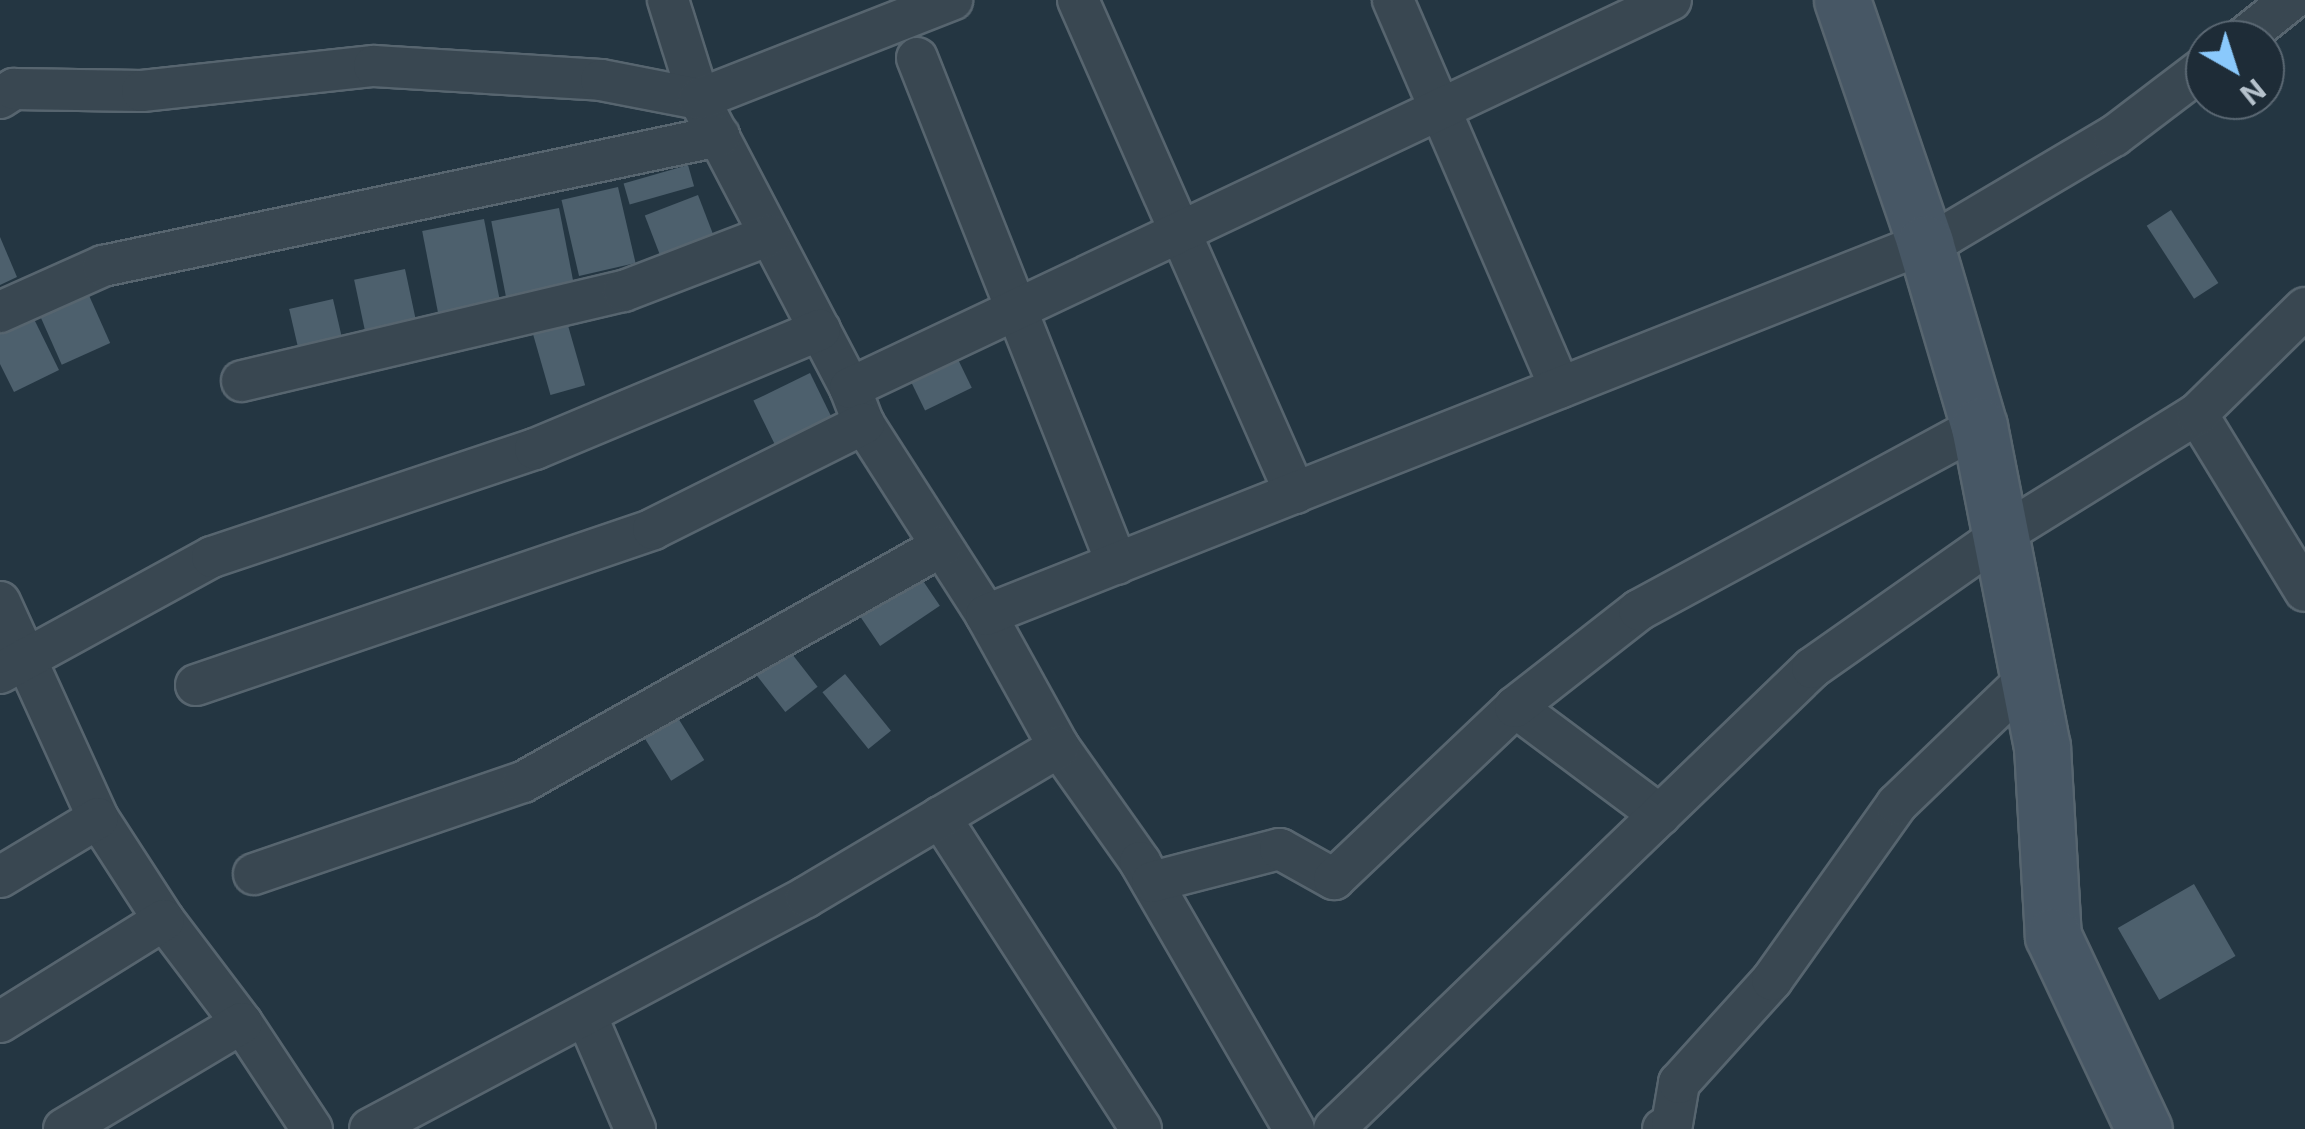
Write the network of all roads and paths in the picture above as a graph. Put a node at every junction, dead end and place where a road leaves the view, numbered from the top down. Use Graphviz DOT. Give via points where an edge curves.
graph roads {
  1 [pos="668,0"];
  2 [pos="952,0"];
  3 [pos="1078,0"];
  4 [pos="1392,0"];
  5 [pos="1671,0"];
  6 [pos="1842,0"];
  7 [pos="2291,0"];
  8 [pos="2266,20"];
  9 [pos="917,58"];
  10 [pos="2185,82"];
  11 [pos="0,98"];
  12 [pos="699,99"];
  13 [pos="1438,106"];
  14 [pos="719,136"];
  15 [pos="1180,230"];
  16 [pos="770,235"];
  17 [pos="1925,243"];
  18 [pos="2305,308"];
  19 [pos="1016,309"];
  20 [pos="0,312"];
  21 [pos="820,330"];
  22 [pos="242,381"];
  23 [pos="1560,388"];
  24 [pos="857,406"];
  25 [pos="2197,414"];
  26 [pos="1979,426"];
  27 [pos="1295,493"];
  28 [pos="2000,536"];
  29 [pos="942,546"];
  30 [pos="1116,564"];
  31 [pos="2305,591"];
  32 [pos="0,602"];
  33 [pos="986,615"];
  34 [pos="15,667"];
  35 [pos="2027,680"];
  36 [pos="196,685"];
  37 [pos="1515,707"];
  38 [pos="1060,747"];
  39 [pos="1660,815"];
  40 [pos="98,818"];
  41 [pos="940,818"];
  42 [pos="254,874"];
  43 [pos="0,877"];
  44 [pos="1152,882"];
  45 [pos="164,920"];
  46 [pos="586,1015"];
  47 [pos="0,1022"];
  48 [pos="242,1023"];
  49 [pos="300,1125"];
  50 [pos="2134,1126"];
  51 [pos="1671,1127"];
  52 [pos="64,1129"];
  53 [pos="370,1129"];
  54 [pos="635,1129"];
  55 [pos="1141,1129"];
  56 [pos="1294,1129"];
  57 [pos="1334,1129"];
  1 -- 12 [label="street"];
  2 -- 12 [label="street"];
  3 -- 15 [label="street"];
  4 -- 13 [label="street"];
  5 -- 13 [label="street"];
  6 -- 17 [label="main road"];
  7 -- 8 [label="street"];
  9 -- 19 [label="street"];
  10 -- 17 [label="street" via="2114,136"];
  11 -- 12 [label="street" via="14,90 142,91 374,66 600,80"];
  12 -- 14 [label="street"];
  13 -- 15 [label="street"];
  13 -- 23 [label="street"];
  14 -- 16 [label="street"];
  14 -- 20 [label="street" via="102,266"];
  15 -- 19 [label="street"];
  15 -- 27 [label="street"];
  16 -- 21 [label="street"];
  16 -- 22 [label="street" via="624,291"];
  17 -- 23 [label="street"];
  17 -- 26 [label="main road"];
  18 -- 25 [label="street"];
  19 -- 24 [label="street"];
  19 -- 30 [label="street"];
  21 -- 24 [label="street"];
  21 -- 34 [label="street" via="535,448 212,557"];
  23 -- 27 [label="street"];
  24 -- 29 [label="street"];
  24 -- 36 [label="street" via="653,529"];
  25 -- 28 [label="street"];
  25 -- 31 [label="street"];
  26 -- 28 [label="main road"];
  26 -- 37 [label="street" via="1639,610"];
  27 -- 30 [label="street"];
  28 -- 35 [label="main road"];
  28 -- 39 [label="street" via="1812,668"];
  29 -- 33 [label="street"];
  29 -- 42 [label="street" via="523,782"];
  30 -- 33 [label="street"];
  32 -- 34 [label="street"];
  33 -- 38 [label="street"];
  34 -- 40 [label="street"];
  35 -- 50 [label="main road" via="2042,748 2052,936"];
  35 -- 51 [label="street" via="1897,804 1772,980 1680,1082"];
  37 -- 39 [label="street"];
  37 -- 44 [label="street" via="1334,880 1280,849"];
  38 -- 41 [label="street"];
  38 -- 44 [label="street"];
  39 -- 57 [label="street"];
  40 -- 43 [label="street"];
  40 -- 45 [label="street"];
  41 -- 46 [label="street"];
  41 -- 55 [label="street"];
  44 -- 56 [label="street"];
  45 -- 47 [label="street"];
  45 -- 48 [label="street"];
  46 -- 53 [label="street"];
  46 -- 54 [label="street"];
  48 -- 49 [label="street"];
  48 -- 52 [label="street"];
}
